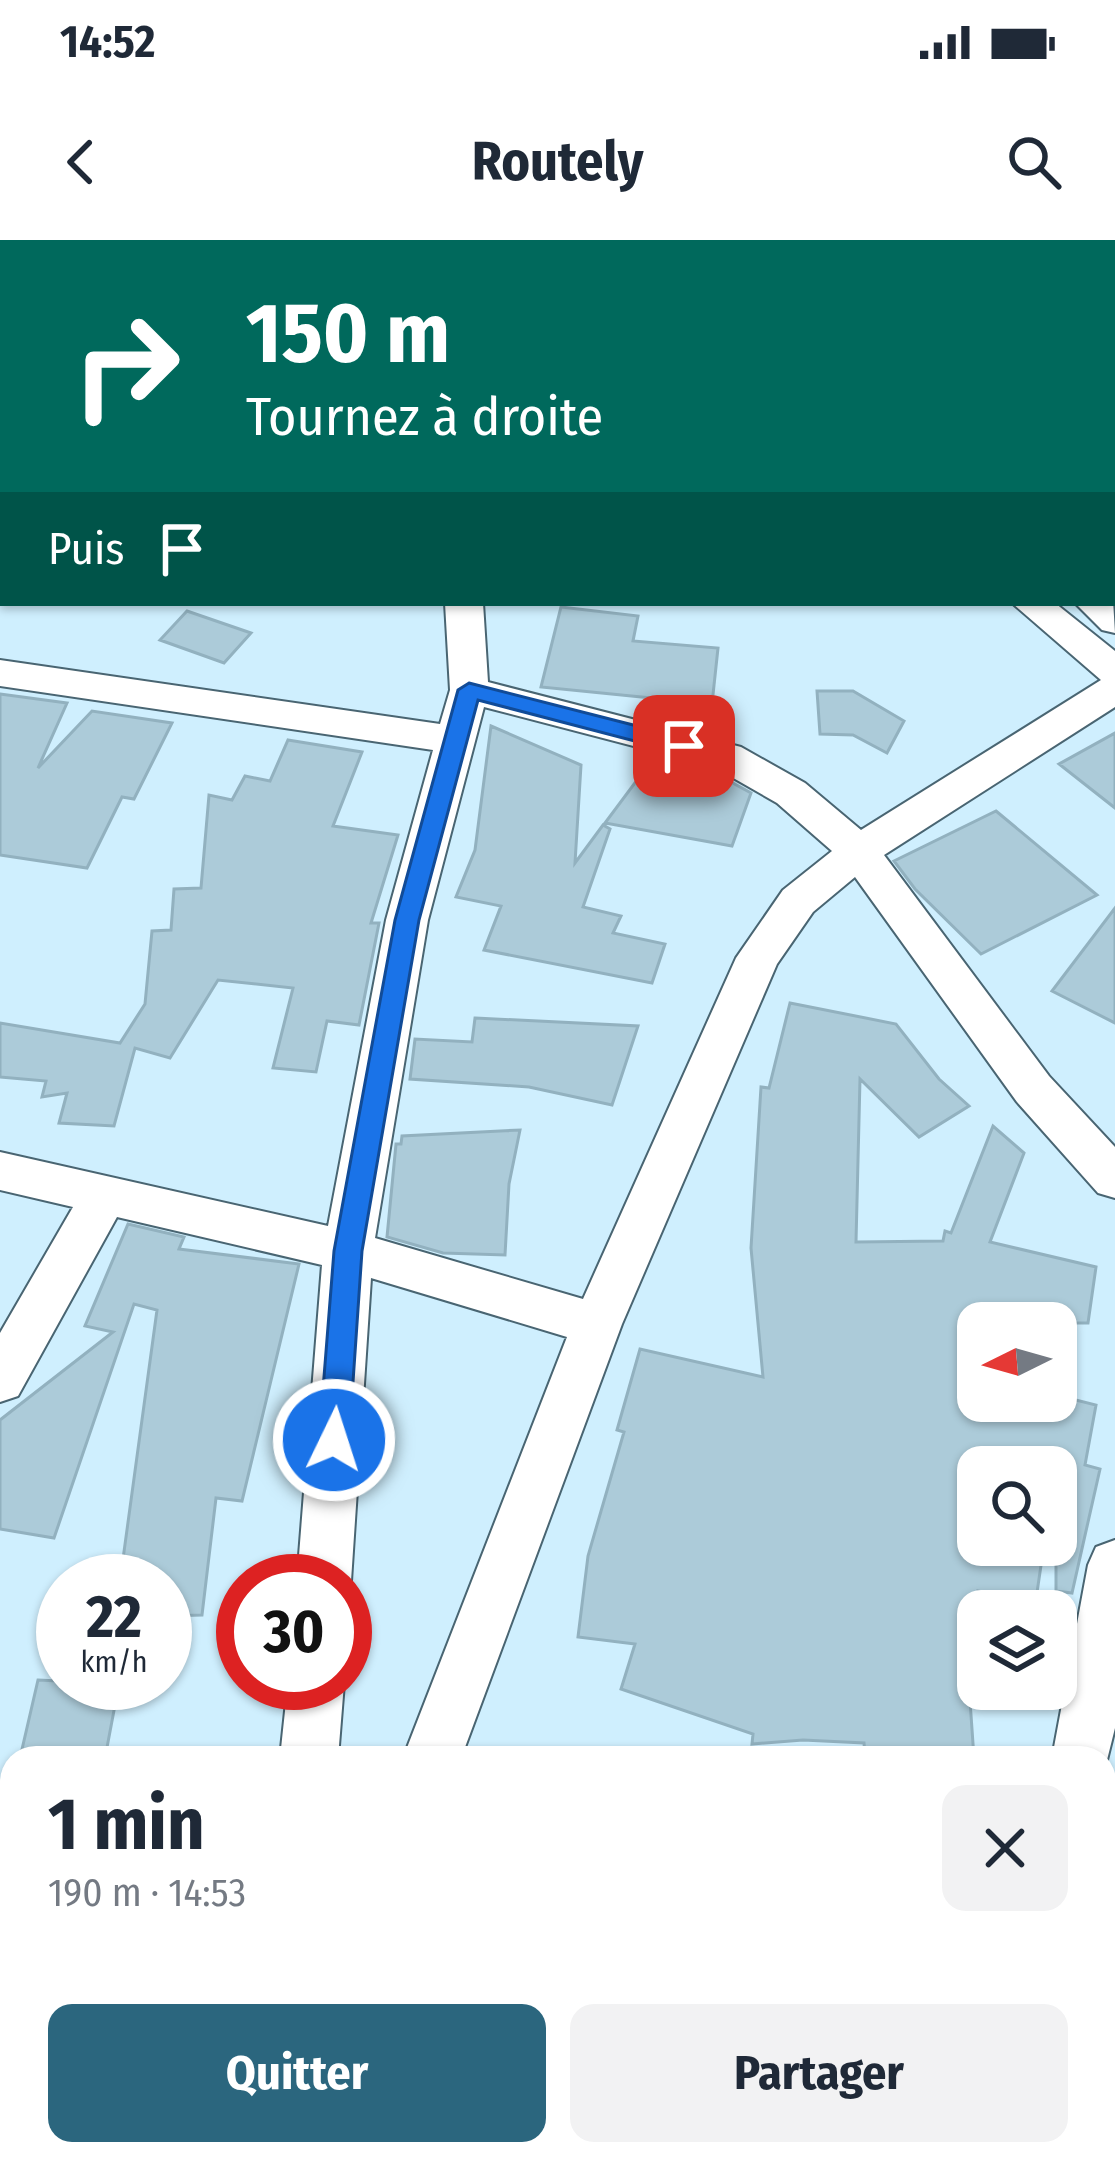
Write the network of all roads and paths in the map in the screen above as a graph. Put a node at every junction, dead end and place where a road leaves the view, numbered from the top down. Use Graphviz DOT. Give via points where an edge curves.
graph roads {
  1 [pos="464,606"];
  2 [pos="1035,606"];
  3 [pos="1115,671"];
  4 [pos="0,673"];
  5 [pos="1115,688"];
  6 [pos="469,690"];
  7 [pos="459,740"];
  8 [pos="859,851"];
  9 [pos="0,1171"];
  10 [pos="1115,1179"];
  11 [pos="105,1194"];
  12 [pos="348,1251"];
  13 [pos="597,1324"];
  14 [pos="0,1380"];
  15 [pos="326,1554"];
  16 [pos="1115,1565"];
  17 [pos="313,1710"];
  18 [pos="310,1746"];
  19 [pos="437,1746"];
  20 [pos="1083,1746"];
  1 -- 6 [label="street"];
  2 -- 3 [label="street"];
  4 -- 7 [label="street"];
  5 -- 8 [label="street"];
  6 -- 7 [label="street"];
  6 -- 8 [label="street" via="727,757 791,793"];
  7 -- 12 [label="street" via="407,920"];
  8 -- 10 [label="street" via="1033,1089"];
  8 -- 13 [label="street" via="798,902 758,958"];
  9 -- 11 [label="street"];
  11 -- 12 [label="street"];
  11 -- 14 [label="street"];
  12 -- 13 [label="street"];
  12 -- 15 [label="street"];
  13 -- 19 [label="street"];
  16 -- 20 [label="street"];
  17 -- 18 [label="street"];
}
